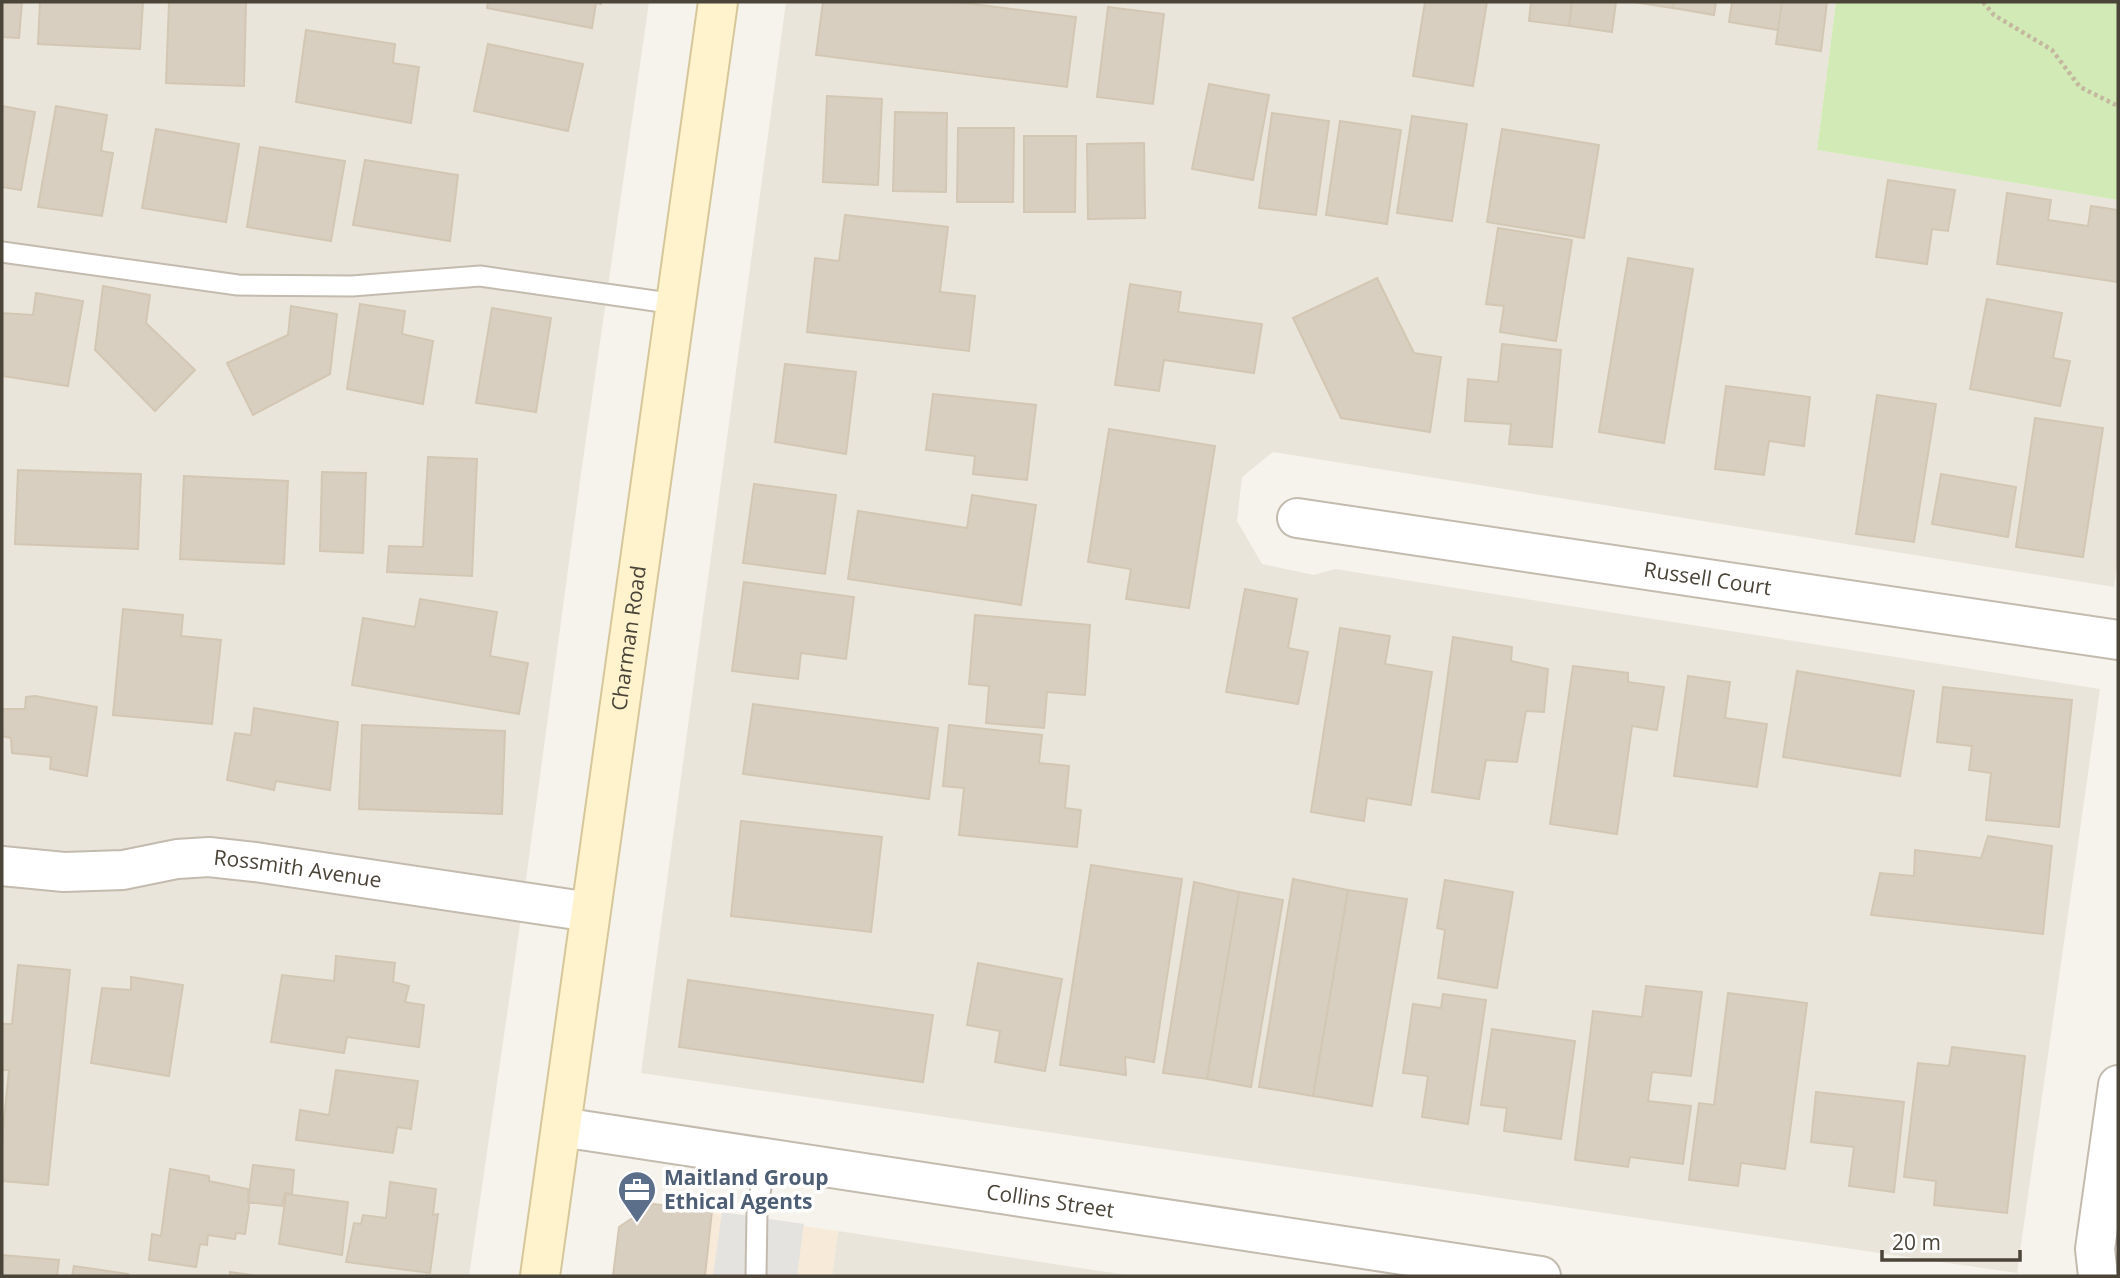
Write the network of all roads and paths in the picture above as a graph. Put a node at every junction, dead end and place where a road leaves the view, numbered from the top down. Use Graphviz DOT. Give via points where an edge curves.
graph roads {
  1 [pos="718,2"];
  2 [pos="1983,2"];
  3 [pos="2118,106"];
  4 [pos="2,252"];
  5 [pos="676,304"];
  6 [pos="1297,518"];
  7 [pos="2118,640"];
  8 [pos="2,866"];
  9 [pos="590,912"];
  10 [pos="2118,1084"];
  11 [pos="561,1128"];
  12 [pos="766,1158"];
  13 [pos="2092,1267"];
  14 [pos="540,1276"];
  15 [pos="756,1276"];
  16 [pos="1541,1276"];
  1 -- 5 [label="main road, Charman Road"];
  2 -- 3 [label="path" via="1994,15 2052,50 2080,87"];
  4 -- 5 [label="lane" via="238,285 352,286 480,276"];
  5 -- 9 [label="main road, Charman Road"];
  6 -- 7 [label="street, Russell Court"];
  8 -- 9 [label="street, Rossmith Avenue" via="64,872 123,870 209,857"];
  9 -- 11 [label="main road, Charman Road"];
  10 -- 13 [label="street"];
  11 -- 12 [label="street, Collins Street"];
  11 -- 14 [label="main road, Charman Road"];
  12 -- 15 [label="lane" via="757,1211"];
  12 -- 16 [label="street, Collins Street"];
}
